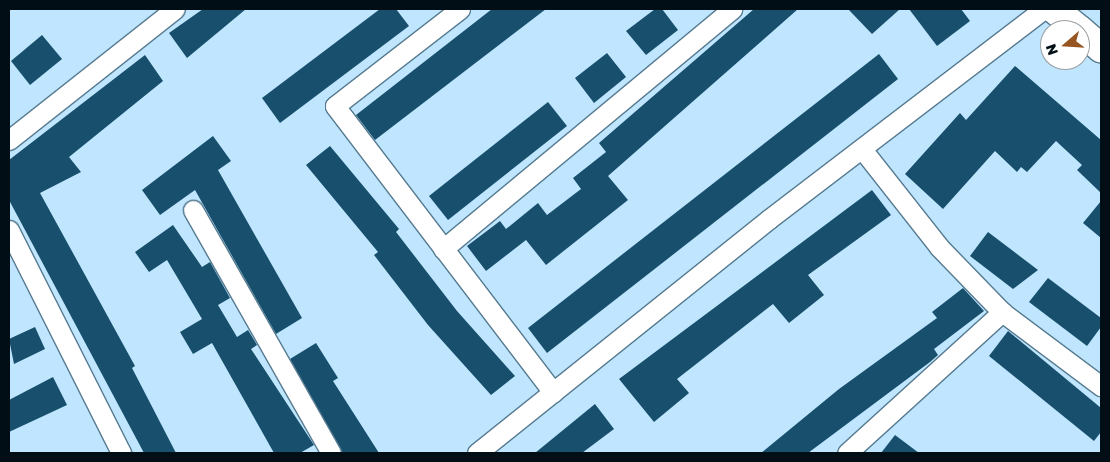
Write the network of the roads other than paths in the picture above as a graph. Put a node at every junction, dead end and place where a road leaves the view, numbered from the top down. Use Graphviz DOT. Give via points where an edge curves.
graph roads {
  1 [pos="174,9"];
  2 [pos="460,9"];
  3 [pos="732,9"];
  4 [pos="1044,9"];
  5 [pos="1054,9"];
  6 [pos="1068,20"];
  7 [pos="1090,39"];
  8 [pos="1101,48"];
  9 [pos="9,140"];
  10 [pos="862,149"];
  11 [pos="193,210"];
  12 [pos="9,230"];
  13 [pos="443,249"];
  14 [pos="1002,312"];
  15 [pos="1101,386"];
  16 [pos="553,392"];
  17 [pos="121,453"];
  18 [pos="331,453"];
  19 [pos="477,453"];
  20 [pos="847,453"];
  1 -- 9 [label="street"];
  2 -- 13 [label="street" via="335,106"];
  3 -- 13 [label="street"];
  4 -- 10 [label="street"];
  5 -- 6 [label="main road"];
  7 -- 8 [label="main road"];
  10 -- 14 [label="street" via="939,247"];
  10 -- 16 [label="street"];
  11 -- 18 [label="street"];
  12 -- 17 [label="street"];
  13 -- 16 [label="street"];
  14 -- 15 [label="street"];
  14 -- 20 [label="street"];
  16 -- 19 [label="street"];
}
